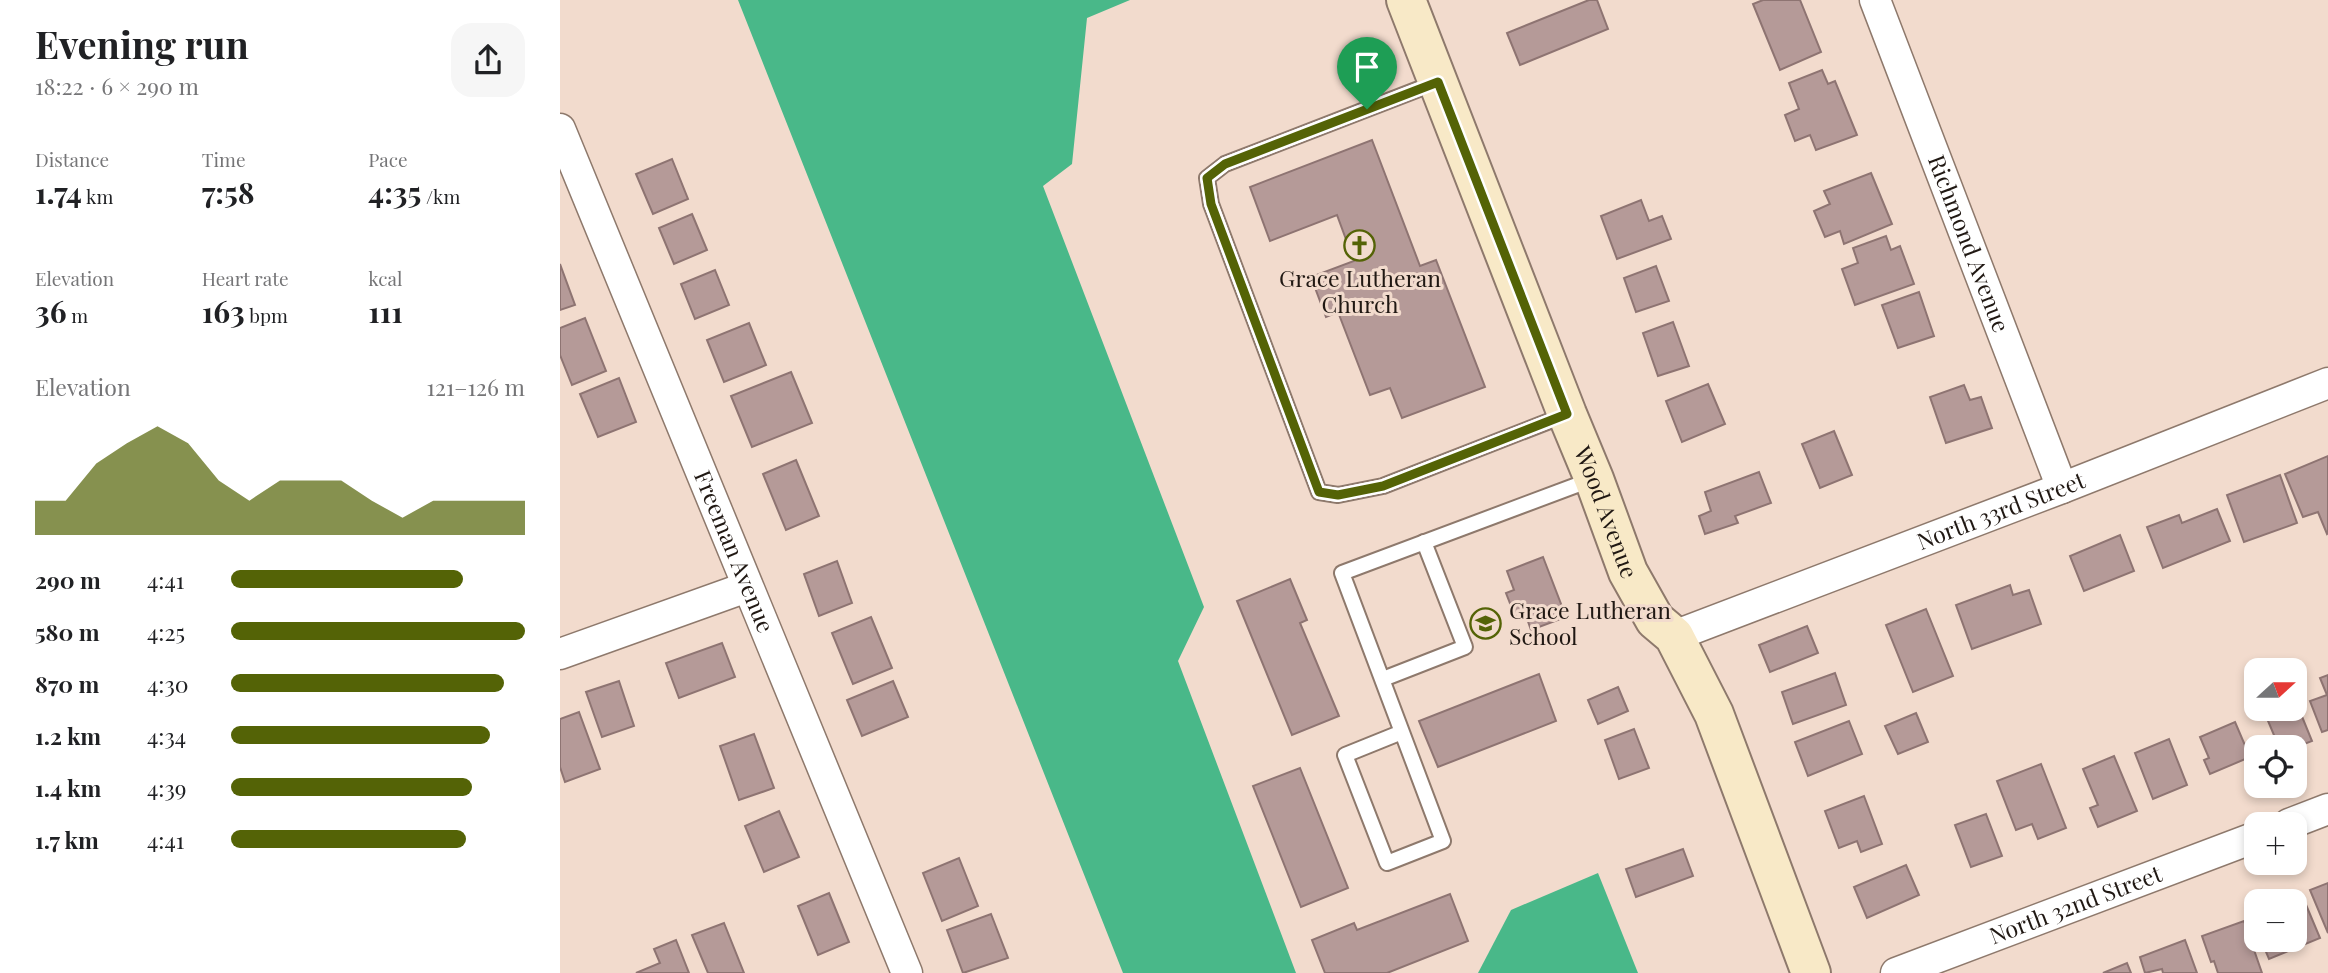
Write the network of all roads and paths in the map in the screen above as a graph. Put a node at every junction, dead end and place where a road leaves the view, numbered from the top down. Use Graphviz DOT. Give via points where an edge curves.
graph roads {
  1 [pos="1406,0"];
  2 [pos="1875,0"];
  3 [pos="1438,82"];
  4 [pos="560,129"];
  5 [pos="2328,383"];
  6 [pos="1567,414"];
  7 [pos="1594,479"];
  8 [pos="2062,488"];
  9 [pos="1424,542"];
  10 [pos="747,587"];
  11 [pos="1674,636"];
  12 [pos="560,654"];
  13 [pos="1383,680"];
  14 [pos="1402,733"];
  15 [pos="2328,810"];
  16 [pos="2307,818"];
  17 [pos="2244,842"];
  18 [pos="907,973"];
  19 [pos="1811,973"];
  20 [pos="1896,973"];
  1 -- 3 [label="street, Wood Avenue"];
  2 -- 8 [label="street, Richmond Avenue"];
  3 -- 6 [label="street, Wood Avenue"];
  3 -- 6 [label="lane" via="1225,164 1207,178 1211,204 1319,492 1338,495 1383,486"];
  4 -- 10 [label="street, Freeman Avenue"];
  5 -- 8 [label="street, North 33rd Street"];
  6 -- 7 [label="street, Wood Avenue"];
  7 -- 9 [label="lane"];
  7 -- 11 [label="street, Wood Avenue" via="1628,572 1655,620"];
  8 -- 11 [label="street, North 33rd Street"];
  9 -- 13 [label="lane" via="1465,647"];
  9 -- 13 [label="lane" via="1342,573"];
  10 -- 12 [label="street"];
  10 -- 18 [label="street, Freeman Avenue"];
  11 -- 19 [label="street, Wood Avenue" via="1714,714"];
  13 -- 14 [label="lane"];
  14 -- 14 [label="lane" via="1443,841 1387,863 1345,755"];
  15 -- 16 [label="street"];
  17 -- 20 [label="street, North 32nd Street"];
}
